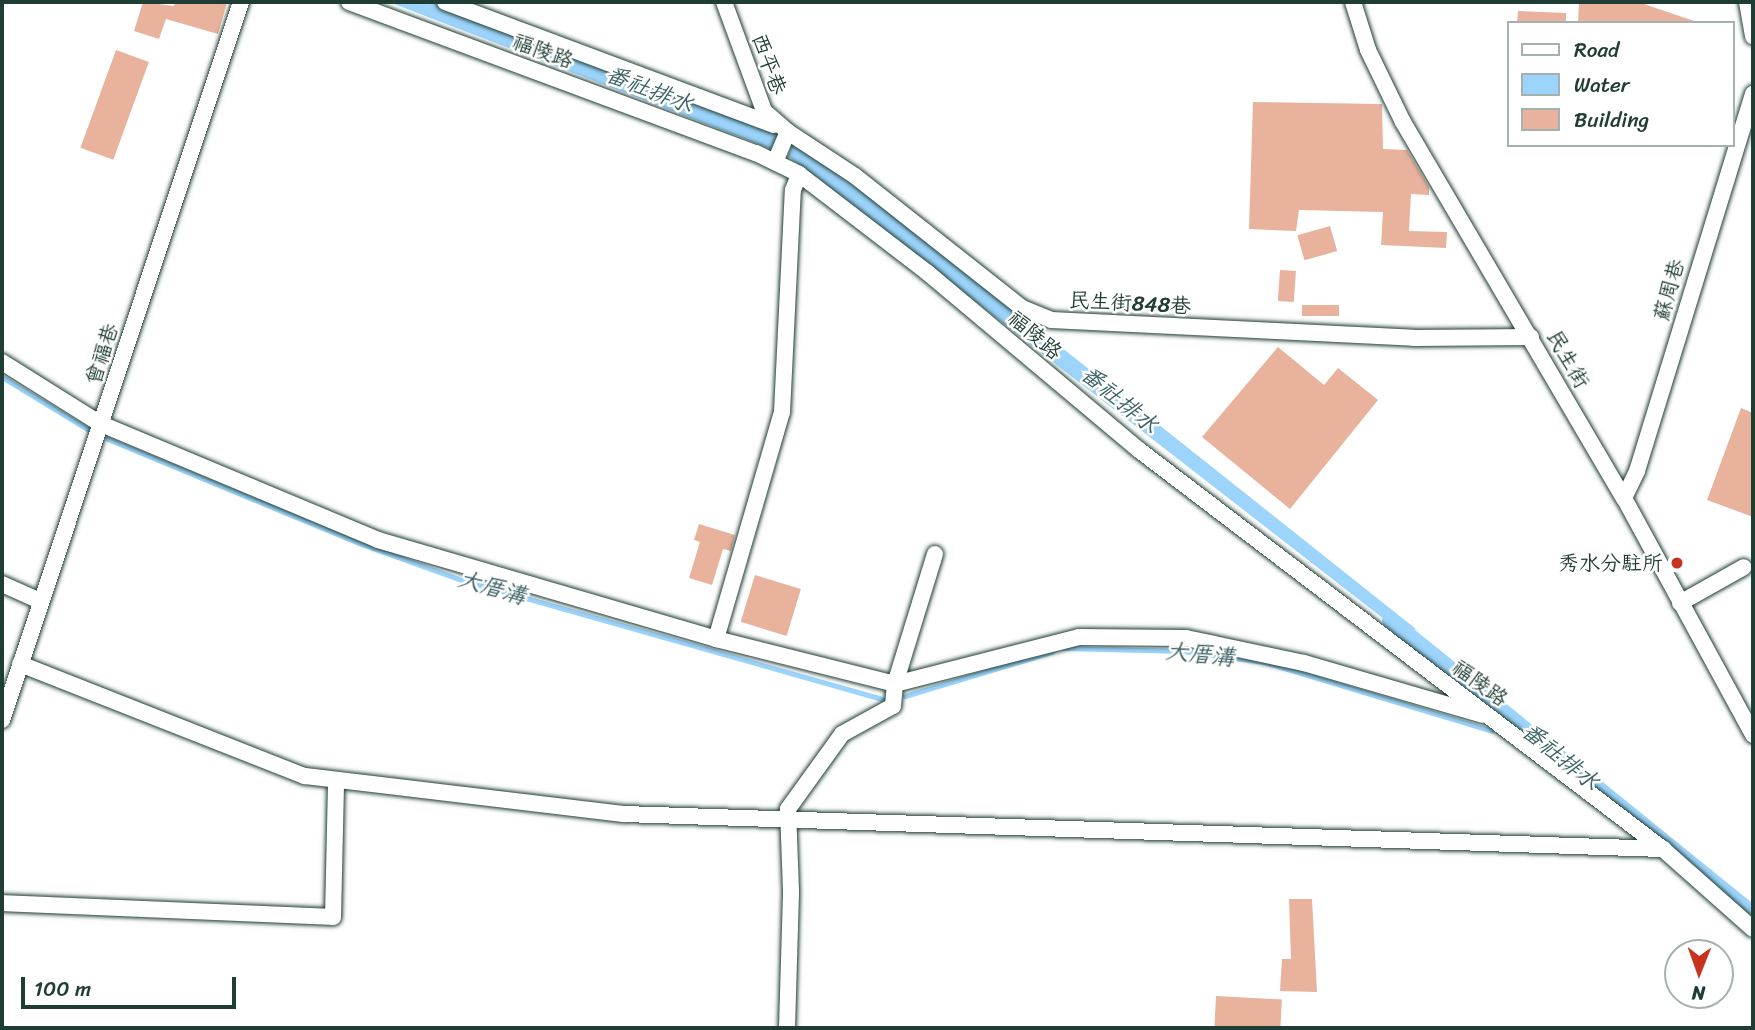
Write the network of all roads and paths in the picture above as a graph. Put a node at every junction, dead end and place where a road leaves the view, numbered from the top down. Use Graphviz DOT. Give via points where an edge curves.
graph roads {
  1 [pos="241,2"];
  2 [pos="349,2"];
  3 [pos="445,2"];
  4 [pos="724,2"];
  5 [pos="1353,2"];
  6 [pos="1747,2"];
  7 [pos="1753,36"];
  8 [pos="1753,93"];
  9 [pos="786,130"];
  10 [pos="775,162"];
  11 [pos="799,174"];
  12 [pos="1531,338"];
  13 [pos="2,362"];
  14 [pos="101,424"];
  15 [pos="1624,498"];
  16 [pos="934,554"];
  17 [pos="1744,567"];
  18 [pos="2,584"];
  19 [pos="38,600"];
  20 [pos="1680,603"];
  21 [pos="716,639"];
  22 [pos="20,664"];
  23 [pos="895,684"];
  24 [pos="1493,718"];
  25 [pos="2,720"];
  26 [pos="1753,736"];
  27 [pos="336,780"];
  28 [pos="789,819"];
  29 [pos="1663,849"];
  30 [pos="2,903"];
  31 [pos="1753,929"];
  32 [pos="787,1028"];
  1 -- 14 [label="street, 曾福巷"];
  2 -- 10 [label="street, 福陵路"];
  3 -- 9 [label="street"];
  4 -- 9 [label="street, 西平巷" via="764,111"];
  5 -- 12 [label="street, 民生街" via="1368,50 1403,122"];
  6 -- 7 [label="street"];
  8 -- 15 [label="street, 蘇周巷" via="1637,471"];
  9 -- 10 [label="street"];
  9 -- 12 [label="street, 民生街848巷" via="855,176 1022,308 1051,320 1414,338"];
  10 -- 11 [label="street, 福陵路"];
  11 -- 21 [label="street" via="793,190 782,412"];
  11 -- 24 [label="street, 福陵路" via="928,273 1139,450"];
  12 -- 15 [label="street, 民生街"];
  13 -- 14 [label="street"];
  14 -- 19 [label="street, 曾福巷"];
  14 -- 21 [label="street" via="378,540"];
  15 -- 20 [label="street, 民生街"];
  16 -- 23 [label="street"];
  17 -- 20 [label="street"];
  18 -- 19 [label="street"];
  19 -- 22 [label="street, 曾福巷"];
  20 -- 26 [label="street, 民生街"];
  21 -- 23 [label="street"];
  22 -- 25 [label="street, 曾福巷"];
  22 -- 27 [label="street" via="305,776"];
  23 -- 24 [label="street" via="1079,637 1186,638 1304,663"];
  23 -- 28 [label="street" via="893,706 842,734 788,809"];
  24 -- 29 [label="street, 福陵路"];
  27 -- 28 [label="street" via="624,814"];
  27 -- 30 [label="street" via="332,917"];
  28 -- 29 [label="street"];
  28 -- 32 [label="street"];
  29 -- 31 [label="street, 福陵路"];
}
